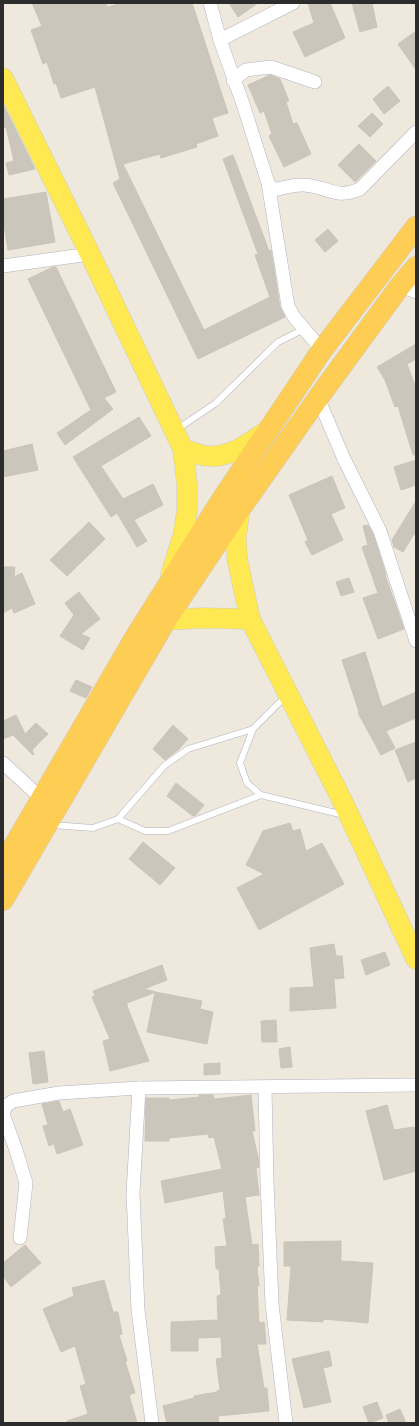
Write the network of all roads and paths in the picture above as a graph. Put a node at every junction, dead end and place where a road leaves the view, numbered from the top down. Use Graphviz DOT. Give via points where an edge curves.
graph roads {
  1 [pos="210,3"];
  2 [pos="293,3"];
  3 [pos="220,40"];
  4 [pos="3,78"];
  5 [pos="233,80"];
  6 [pos="315,82"];
  7 [pos="416,132"];
  8 [pos="268,183"];
  9 [pos="416,227"];
  10 [pos="90,254"];
  11 [pos="3,266"];
  12 [pos="416,267"];
  13 [pos="408,289"];
  14 [pos="304,329"];
  15 [pos="322,350"];
  16 [pos="318,398"];
  17 [pos="267,431"];
  18 [pos="179,440"];
  19 [pos="240,509"];
  20 [pos="167,585"];
  21 [pos="166,620"];
  22 [pos="250,620"];
  23 [pos="414,627"];
  24 [pos="416,641"];
  25 [pos="288,694"];
  26 [pos="254,729"];
  27 [pos="3,763"];
  28 [pos="261,795"];
  29 [pos="42,799"];
  30 [pos="349,816"];
  31 [pos="118,820"];
  32 [pos="47,824"];
  33 [pos="3,865"];
  34 [pos="3,900"];
  35 [pos="416,959"];
  36 [pos="416,1085"];
  37 [pos="265,1087"];
  38 [pos="139,1088"];
  39 [pos="20,1238"];
  40 [pos="152,1423"];
  41 [pos="286,1423"];
  1 -- 3 [label="street"];
  2 -- 3 [label="street"];
  3 -- 5 [label="street"];
  4 -- 10 [label="main road"];
  5 -- 6 [label="street" via="246,70 271,67"];
  5 -- 8 [label="street"];
  7 -- 8 [label="street" via="360,189 352,192 343,194 303,185 273,190"];
  8 -- 14 [label="street" via="288,306"];
  9 -- 15 [label="highway"];
  10 -- 11 [label="street"];
  10 -- 18 [label="main road"];
  12 -- 13 [label="highway"];
  13 -- 16 [label="highway"];
  14 -- 15 [label="street"];
  14 -- 18 [label="lane" via="278,342"];
  15 -- 17 [label="highway"];
  16 -- 19 [label="highway"];
  16 -- 23 [label="street" via="344,459 380,531"];
  17 -- 18 [label="main road" via="236,451 218,456 202,455"];
  17 -- 20 [label="highway"];
  18 -- 20 [label="main road" via="187,485 187,511 183,536"];
  19 -- 21 [label="highway"];
  19 -- 22 [label="main road" via="236,536 237,558"];
  20 -- 29 [label="highway"];
  21 -- 22 [label="main road"];
  21 -- 32 [label="highway"];
  22 -- 25 [label="main road"];
  23 -- 24 [label="street"];
  25 -- 26 [label="lane"];
  25 -- 30 [label="main road"];
  26 -- 28 [label="lane" via="240,763 247,783"];
  26 -- 31 [label="lane" via="188,749 164,766"];
  27 -- 29 [label="street"];
  28 -- 30 [label="lane"];
  28 -- 31 [label="lane" via="168,831 145,831"];
  29 -- 33 [label="highway"];
  30 -- 35 [label="main road"];
  31 -- 32 [label="lane" via="93,828"];
  32 -- 34 [label="highway"];
  36 -- 37 [label="street"];
  37 -- 38 [label="street"];
  37 -- 41 [label="street" via="272,1304"];
  38 -- 39 [label="street" via="59,1093 6,1106 3,1114 26,1183"];
  38 -- 40 [label="street" via="133,1193 138,1310"];
}
